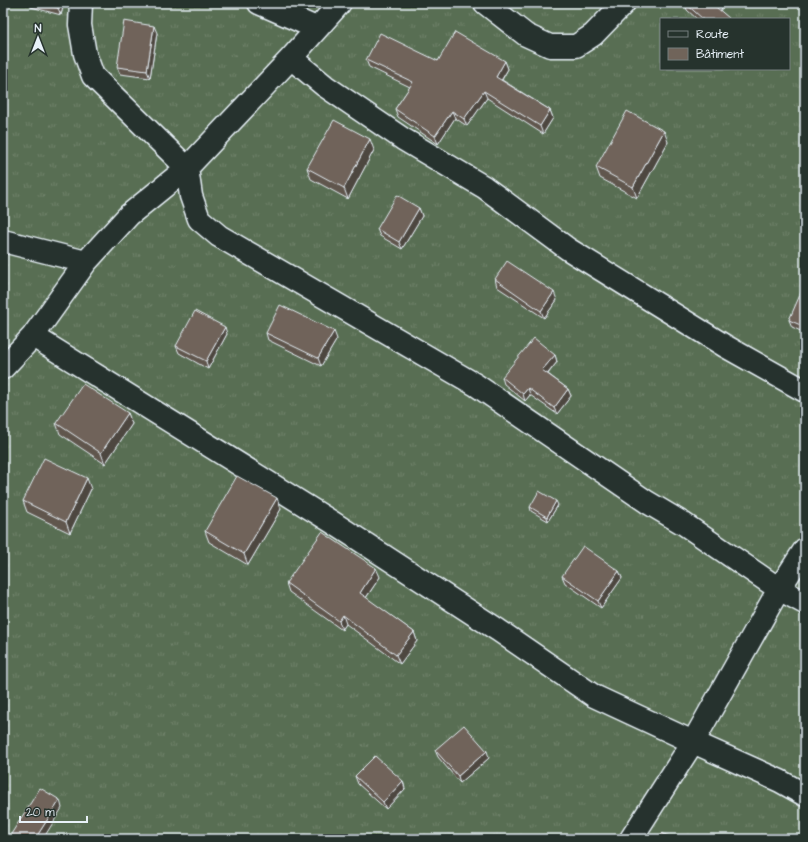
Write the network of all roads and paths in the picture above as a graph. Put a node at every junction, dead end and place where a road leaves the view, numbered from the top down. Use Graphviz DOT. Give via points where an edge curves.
graph roads {
  1 [pos="82,3"];
  2 [pos="259,3"];
  3 [pos="340,3"];
  4 [pos="485,3"];
  5 [pos="624,3"];
  6 [pos="316,28"];
  7 [pos="291,58"];
  8 [pos="187,168"];
  9 [pos="3,240"];
  10 [pos="86,262"];
  11 [pos="33,336"];
  12 [pos="3,368"];
  13 [pos="805,391"];
  14 [pos="805,549"];
  15 [pos="779,589"];
  16 [pos="805,603"];
  17 [pos="693,742"];
  18 [pos="805,795"];
  19 [pos="631,839"];
  1 -- 8 [label="street" via="80,24 85,54 93,76"];
  2 -- 6 [label="street"];
  3 -- 6 [label="street"];
  4 -- 5 [label="street" via="526,35 550,46 576,46 593,35"];
  6 -- 7 [label="street"];
  7 -- 8 [label="street"];
  7 -- 13 [label="street" via="325,86 403,139 484,187 568,249 725,346"];
  8 -- 10 [label="street" via="129,215"];
  8 -- 15 [label="street" via="191,196 199,218 219,236 476,385"];
  9 -- 10 [label="street"];
  10 -- 11 [label="street"];
  11 -- 12 [label="street"];
  11 -- 17 [label="street" via="332,522 594,696"];
  14 -- 15 [label="street"];
  15 -- 16 [label="street"];
  15 -- 17 [label="street"];
  17 -- 18 [label="street"];
  17 -- 19 [label="street"];
}
